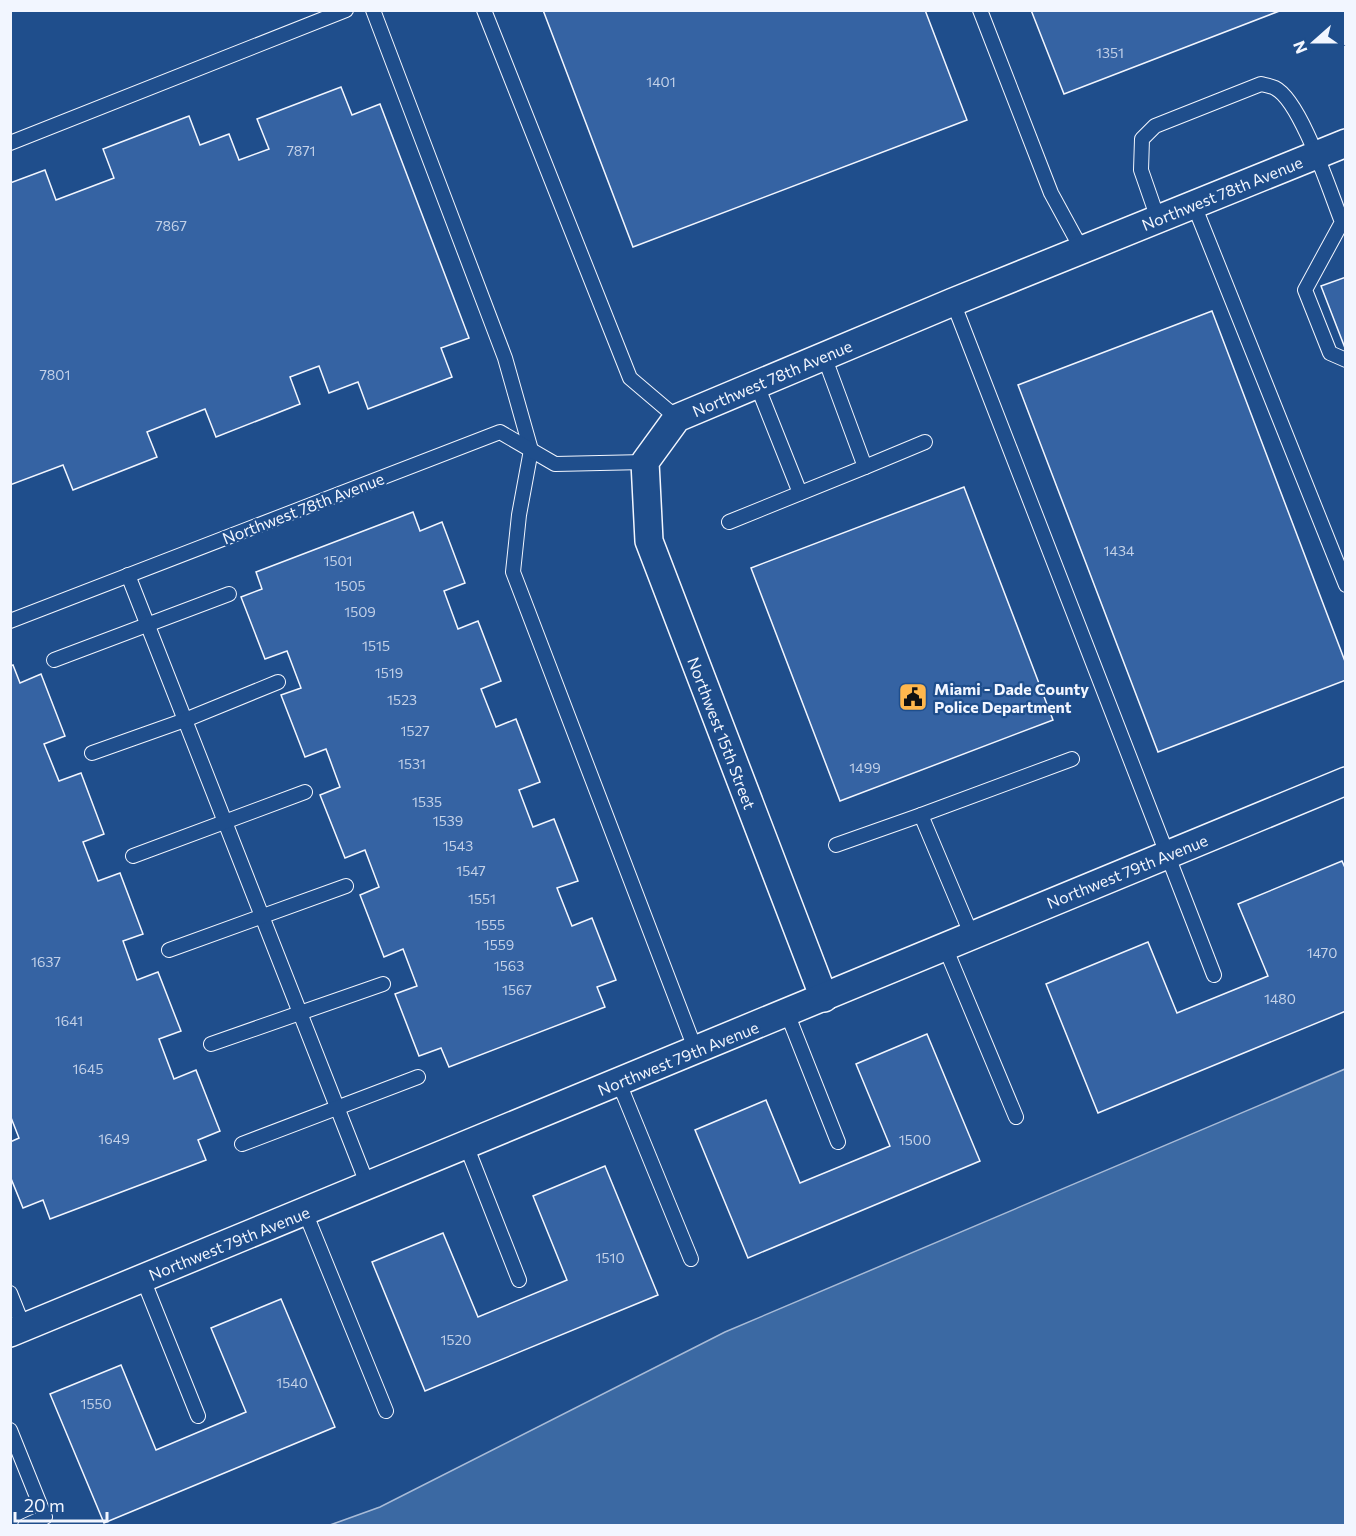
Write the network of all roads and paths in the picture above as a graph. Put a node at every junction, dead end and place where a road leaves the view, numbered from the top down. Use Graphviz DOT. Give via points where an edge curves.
graph roads {
  1 [pos="346,10"];
  2 [pos="373,10"];
  3 [pos="484,10"];
  4 [pos="980,10"];
  5 [pos="10,143"];
  6 [pos="1346,143"];
  7 [pos="1315,155"];
  8 [pos="1194,205"];
  9 [pos="1158,219"];
  10 [pos="1082,250"];
  11 [pos="953,302"];
  12 [pos="824,356"];
  13 [pos="1346,360"];
  14 [pos="757,385"];
  15 [pos="677,418"];
  16 [pos="925,442"];
  17 [pos="531,450"];
  18 [pos="645,462"];
  19 [pos="865,466"];
  20 [pos="800,493"];
  21 [pos="729,522"];
  22 [pos="128,575"];
  23 [pos="1346,585"];
  24 [pos="229,594"];
  25 [pos="10,621"];
  26 [pos="147,624"];
  27 [pos="54,660"];
  28 [pos="278,682"];
  29 [pos="185,720"];
  30 [pos="92,753"];
  31 [pos="1072,759"];
  32 [pos="1346,781"];
  33 [pos="305,792"];
  34 [pos="921,815"];
  35 [pos="225,821"];
  36 [pos="836,845"];
  37 [pos="1167,855"];
  38 [pos="133,856"];
  39 [pos="346,886"];
  40 [pos="263,917"];
  41 [pos="972,936"];
  42 [pos="945,947"];
  43 [pos="169,950"];
  44 [pos="1214,975"];
  45 [pos="383,984"];
  46 [pos="824,998"];
  47 [pos="300,1012"];
  48 [pos="787,1013"];
  49 [pos="211,1044"];
  50 [pos="696,1051"];
  51 [pos="418,1077"];
  52 [pos="619,1083"];
  53 [pos="338,1108"];
  54 [pos="1016,1117"];
  55 [pos="838,1142"];
  56 [pos="242,1144"];
  57 [pos="466,1145"];
  58 [pos="368,1186"];
  59 [pos="304,1212"];
  60 [pos="691,1259"];
  61 [pos="143,1279"];
  62 [pos="519,1280"];
  63 [pos="10,1293"];
  64 [pos="17,1331"];
  65 [pos="386,1411"];
  66 [pos="198,1416"];
  67 [pos="10,1430"];
  68 [pos="25,1526"];
  1 -- 5 [label="lane"];
  2 -- 17 [label="lane" via="504,358"];
  3 -- 15 [label="lane" via="630,378"];
  4 -- 10 [label="lane" via="1051,193"];
  6 -- 7 [label="street, Northwest 78th Avenue"];
  7 -- 8 [label="street, Northwest 78th Avenue"];
  7 -- 9 [label="lane" via="1299,116 1287,99 1276,88 1261,84 1155,126 1142,139 1142,170"];
  7 -- 13 [label="lane" via="1342,222 1305,290 1330,353"];
  8 -- 9 [label="street, Northwest 78th Avenue"];
  8 -- 23 [label="lane"];
  9 -- 10 [label="street, Northwest 78th Avenue"];
  10 -- 11 [label="street, Northwest 78th Avenue"];
  11 -- 12 [label="street, Northwest 78th Avenue"];
  11 -- 37 [label="lane"];
  12 -- 14 [label="street, Northwest 78th Avenue"];
  12 -- 19 [label="lane"];
  14 -- 15 [label="street, Northwest 78th Avenue"];
  14 -- 20 [label="lane"];
  15 -- 18 [label="street, Northwest 78th Avenue"];
  16 -- 19 [label="lane"];
  17 -- 18 [label="lane, Northwest 78th Avenue" via="555,464"];
  17 -- 22 [label="lane, Northwest 78th Avenue" via="500,432"];
  17 -- 50 [label="lane" via="513,572"];
  18 -- 46 [label="street, Northwest 15th Street" via="649,541"];
  19 -- 20 [label="lane"];
  20 -- 21 [label="lane"];
  22 -- 25 [label="lane, Northwest 78th Avenue"];
  22 -- 26 [label="lane"];
  24 -- 26 [label="lane"];
  26 -- 27 [label="lane"];
  26 -- 29 [label="lane"];
  28 -- 29 [label="lane"];
  29 -- 30 [label="lane"];
  29 -- 35 [label="lane"];
  31 -- 34 [label="lane"];
  32 -- 37 [label="street, Northwest 79th Avenue"];
  33 -- 35 [label="lane"];
  34 -- 36 [label="lane"];
  34 -- 41 [label="lane"];
  35 -- 38 [label="lane"];
  35 -- 40 [label="lane"];
  37 -- 41 [label="street, Northwest 79th Avenue"];
  37 -- 44 [label="lane"];
  39 -- 40 [label="lane"];
  40 -- 43 [label="lane"];
  40 -- 47 [label="lane"];
  41 -- 42 [label="street, Northwest 79th Avenue"];
  42 -- 46 [label="street, Northwest 79th Avenue"];
  42 -- 54 [label="lane"];
  45 -- 47 [label="lane"];
  46 -- 48 [label="street, Northwest 79th Avenue"];
  47 -- 49 [label="lane"];
  47 -- 53 [label="lane"];
  48 -- 50 [label="street, Northwest 79th Avenue"];
  48 -- 55 [label="lane"];
  50 -- 52 [label="street, Northwest 79th Avenue"];
  51 -- 53 [label="lane"];
  52 -- 57 [label="street, Northwest 79th Avenue"];
  52 -- 60 [label="lane"];
  53 -- 56 [label="lane"];
  53 -- 58 [label="lane"];
  57 -- 58 [label="street, Northwest 79th Avenue"];
  57 -- 62 [label="lane"];
  58 -- 59 [label="street, Northwest 79th Avenue"];
  59 -- 61 [label="street, Northwest 79th Avenue"];
  59 -- 65 [label="lane"];
  61 -- 64 [label="street, Northwest 79th Avenue"];
  61 -- 66 [label="lane"];
  63 -- 64 [label="lane"];
  67 -- 68 [label="lane" via="45,1517"];
}
